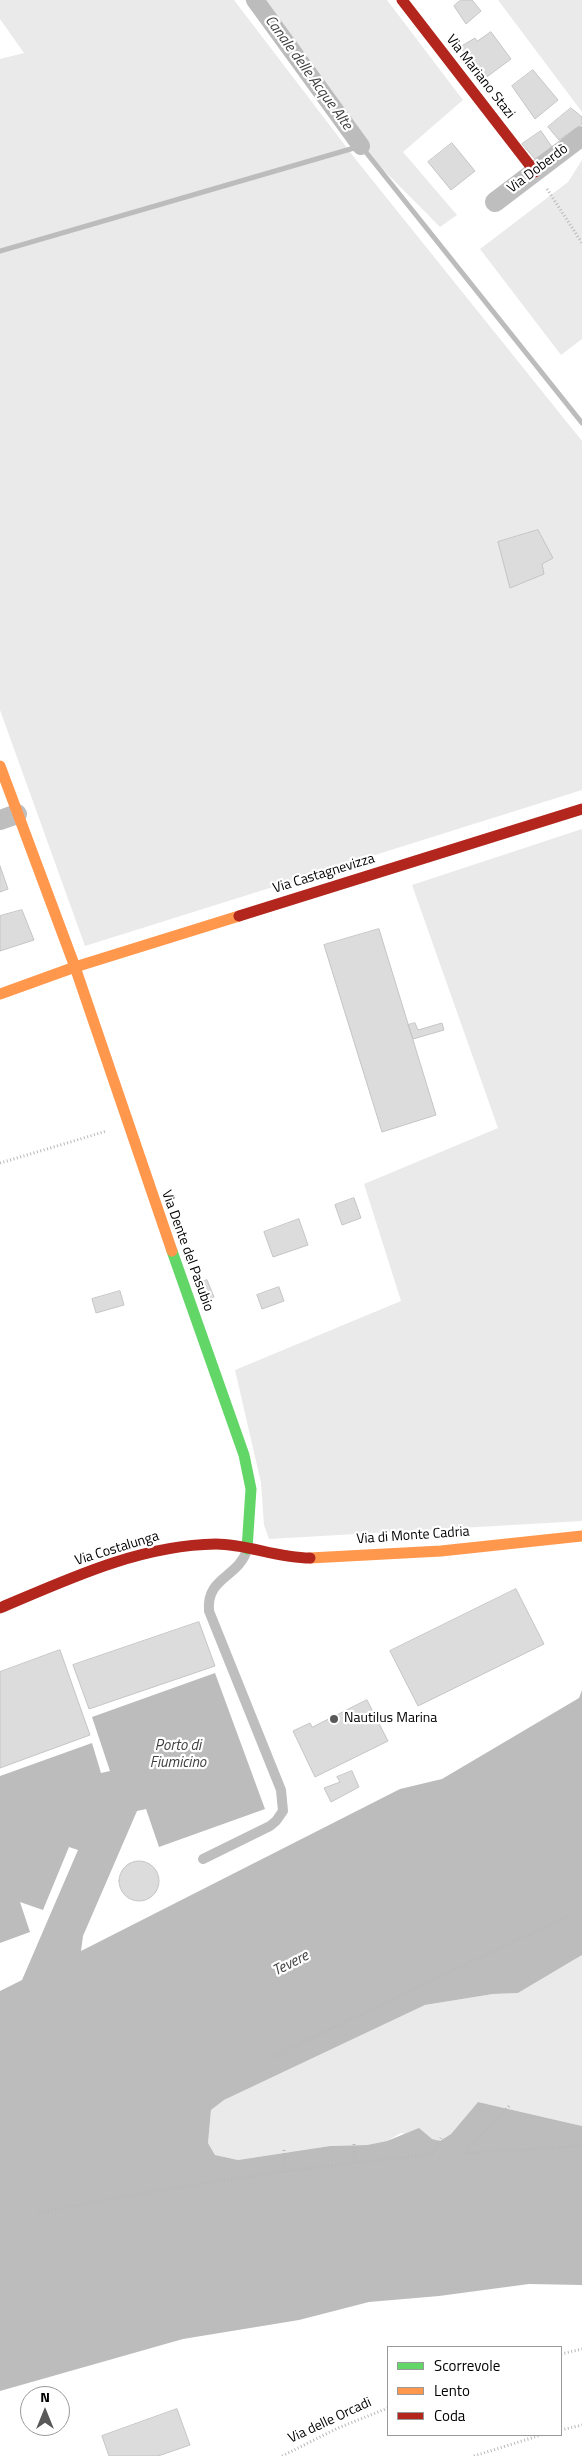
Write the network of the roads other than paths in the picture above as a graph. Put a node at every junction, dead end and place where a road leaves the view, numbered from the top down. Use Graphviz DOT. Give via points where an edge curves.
graph roads {
  1 [pos="402,0"];
  2 [pos="582,136"];
  3 [pos="535,172"];
  4 [pos="495,202"];
  5 [pos="0,766"];
  6 [pos="582,809"];
  7 [pos="9,817"];
  8 [pos="75,967"];
  9 [pos="0,994"];
  10 [pos="582,1536"];
  11 [pos="247,1549"];
  12 [pos="0,1608"];
  13 [pos="203,1859"];
  1 -- 3 [label="street, Via Mariano Stazi"];
  2 -- 3 [label="street, Via Doberdò"];
  3 -- 4 [label="street, Via Doberdò"];
  5 -- 7 [label="street"];
  6 -- 8 [label="street, Via Castagnevizza"];
  7 -- 8 [label="street"];
  8 -- 9 [label="street, Via Castagnevizza"];
  8 -- 11 [label="street, Via Dente del Pasubio" via="127,1125 244,1455 251,1489"];
  10 -- 11 [label="street, Via di Monte Cadria" via="470,1548 320,1557 289,1558"];
  11 -- 12 [label="street, Via Costalunga" via="216,1545 162,1551 70,1579"];
  11 -- 13 [label="lane" via="241,1562 211,1591 208,1611 281,1790 283,1811 270,1826"];
}
